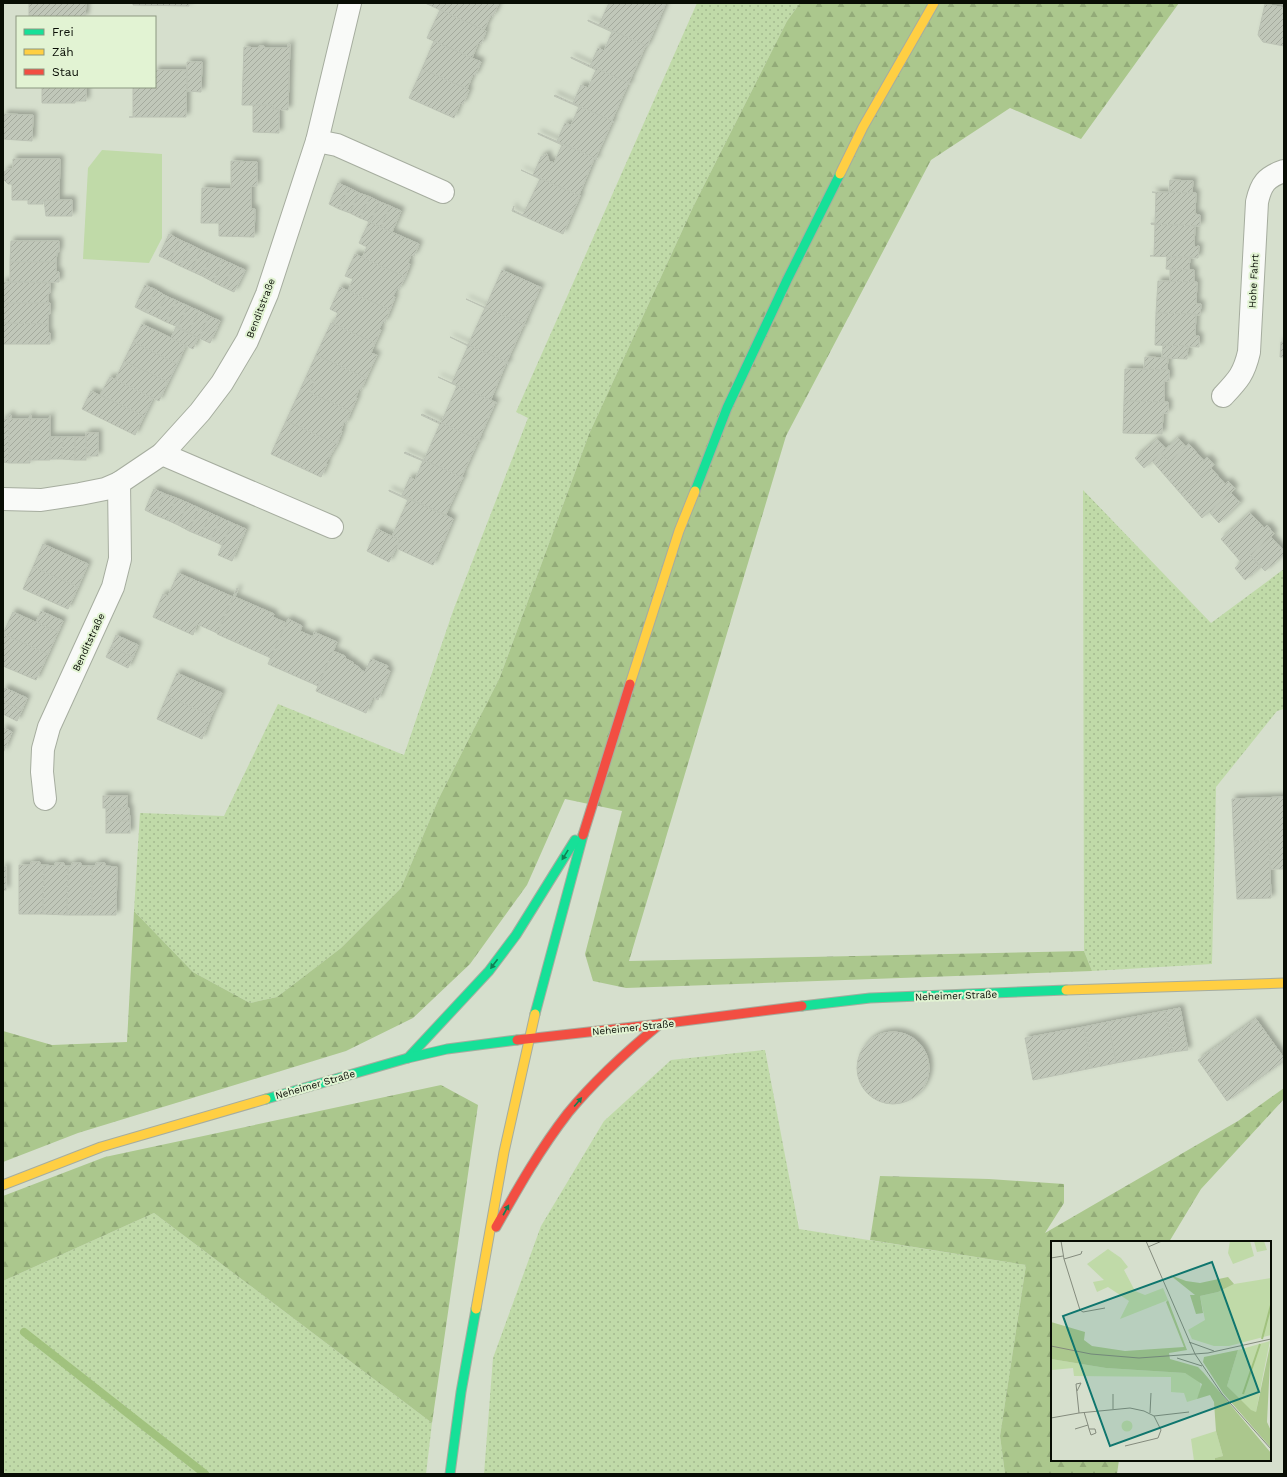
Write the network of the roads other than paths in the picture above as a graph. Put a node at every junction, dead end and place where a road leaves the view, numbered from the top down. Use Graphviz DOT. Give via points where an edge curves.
graph roads {
  1 [pos="350,3"];
  2 [pos="934,3"];
  3 [pos="317,141"];
  4 [pos="1284,171"];
  5 [pos="443,192"];
  6 [pos="1223,396"];
  7 [pos="162,454"];
  8 [pos="119,482"];
  9 [pos="3,499"];
  10 [pos="332,527"];
  11 [pos="45,799"];
  12 [pos="586,822"];
  13 [pos="1284,983"];
  14 [pos="660,1024"];
  15 [pos="529,1038"];
  16 [pos="408,1058"];
  17 [pos="3,1185"];
  18 [pos="486,1244"];
  19 [pos="450,1474"];
  1 -- 3 [label="street, Benditstraße"];
  2 -- 12 [label="main road" via="863,127 727,408 679,531"];
  3 -- 5 [label="street" via="337,145"];
  3 -- 7 [label="street, Benditstraße" via="267,294 247,342 222,383 200,412"];
  4 -- 6 [label="street, Hohe Fahrt" via="1266,181 1260,189 1257,202 1249,352 1239,379"];
  7 -- 8 [label="street, Benditstraße"];
  7 -- 10 [label="street"];
  8 -- 9 [label="street, Benditstraße" via="105,489 57,498"];
  8 -- 11 [label="street, Benditstraße" via="120,559 113,587 49,727 43,750"];
  12 -- 15 [label="main road"];
  12 -- 16 [label="main road, one-way" via="516,935 489,971"];
  13 -- 14 [label="main road, Neheimer Straße" via="870,998"];
  14 -- 15 [label="main road, Neheimer Straße"];
  18 -- 14 [label="main road, one-way" via="542,1150 580,1099"];
  15 -- 16 [label="main road, Neheimer Straße" via="448,1049"];
  15 -- 18 [label="main road"];
  16 -- 17 [label="main road, Neheimer Straße" via="101,1147"];
  18 -- 19 [label="main road" via="460,1392"];
}
